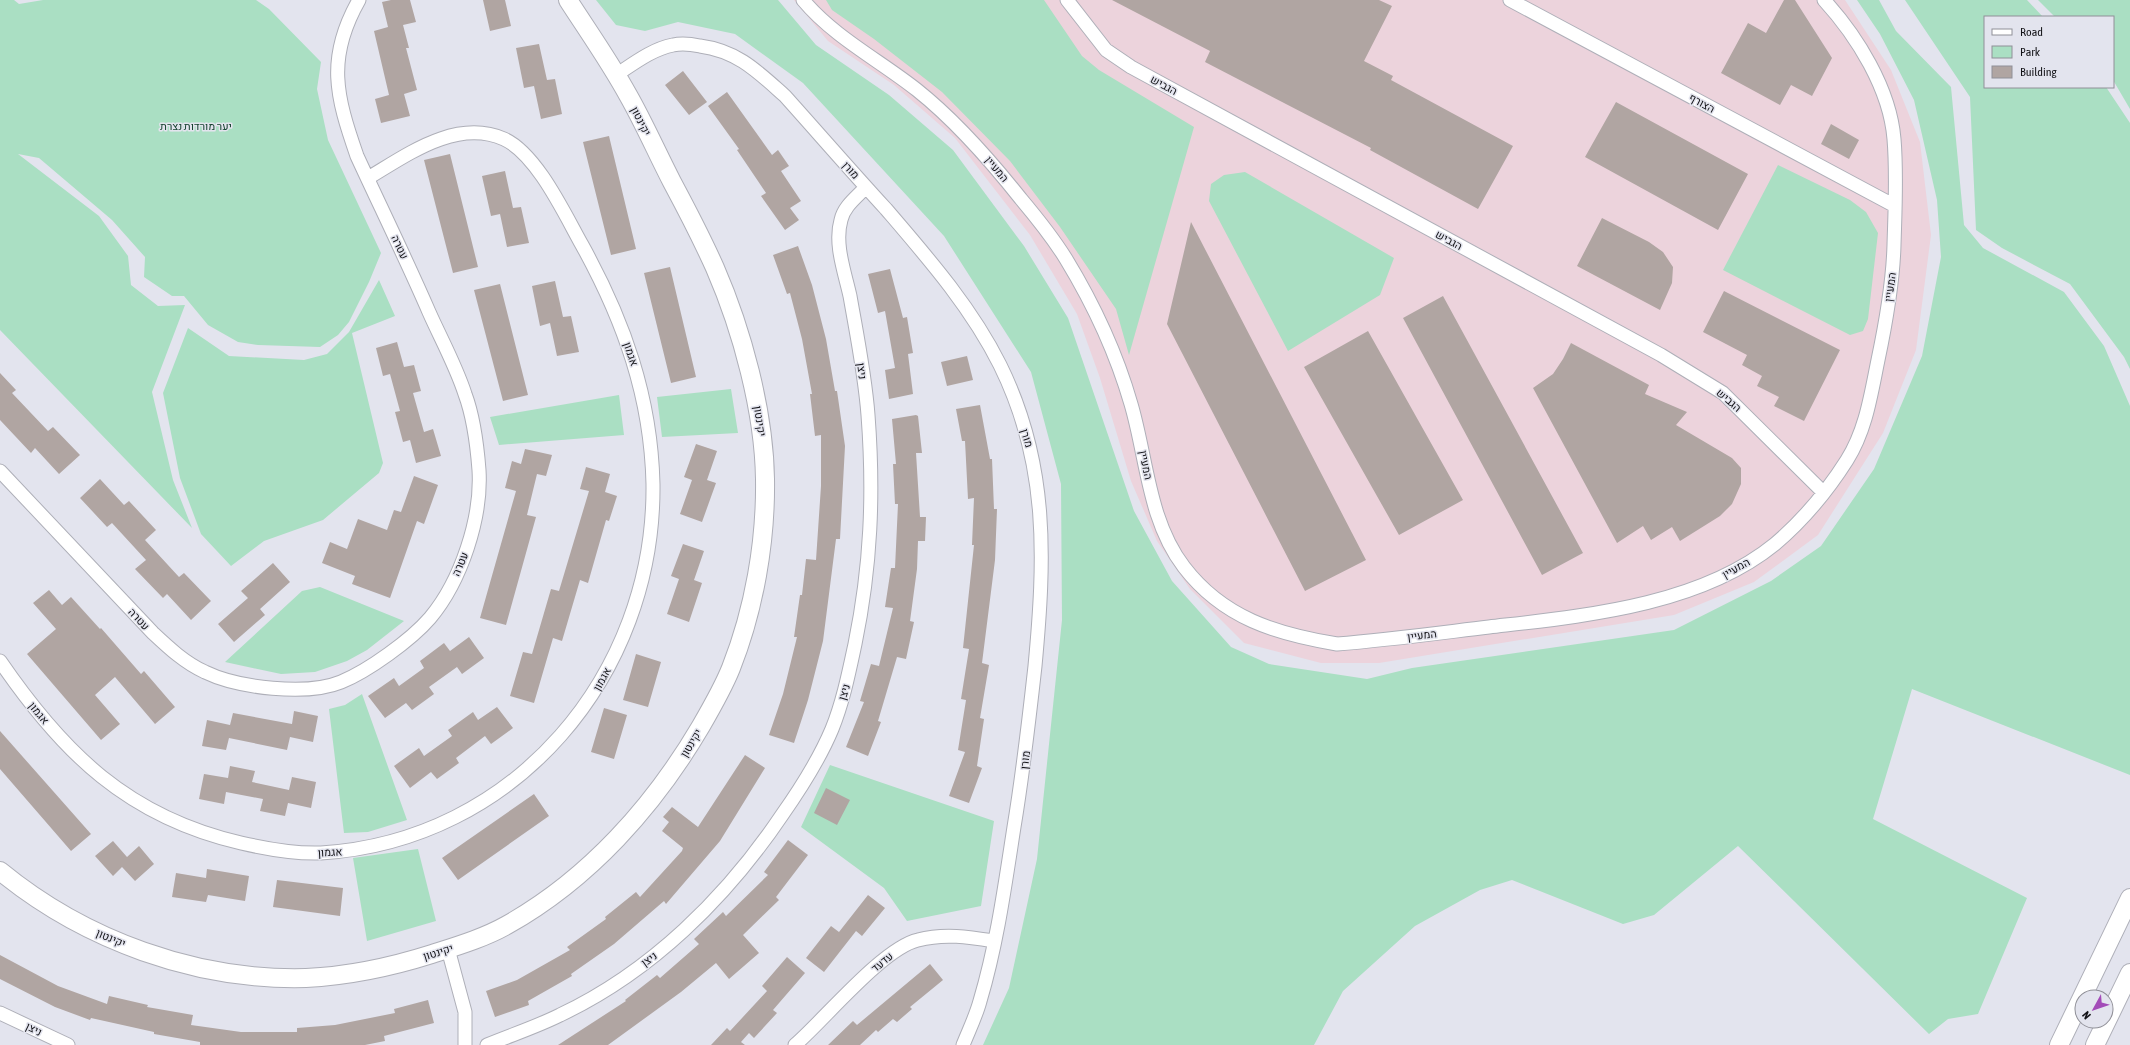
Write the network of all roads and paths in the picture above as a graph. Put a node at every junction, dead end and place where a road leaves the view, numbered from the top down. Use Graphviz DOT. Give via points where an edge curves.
graph roads {
  1 [pos="359,0"];
  2 [pos="568,0"];
  3 [pos="803,0"];
  4 [pos="1067,0"];
  5 [pos="1510,0"];
  6 [pos="1824,0"];
  7 [pos="616,75"];
  8 [pos="368,178"];
  9 [pos="866,187"];
  10 [pos="1895,206"];
  11 [pos="0,470"];
  12 [pos="1823,492"];
  13 [pos="0,661"];
  14 [pos="0,871"];
  15 [pos="2130,898"];
  16 [pos="994,941"];
  17 [pos="448,949"];
  18 [pos="2130,973"];
  19 [pos="0,1013"];
  20 [pos="68,1045"];
  21 [pos="465,1045"];
  22 [pos="487,1045"];
  23 [pos="795,1045"];
  24 [pos="964,1045"];
  25 [pos="2059,1045"];
  26 [pos="2095,1045"];
  1 -- 8 [label="street, עטרה" via="348,20 340,45 336,71 345,121"];
  2 -- 7 [label="street, יקינטון"];
  3 -- 12 [label="street, המעיין" via="813,12 844,38 920,92 954,124 991,162 1032,211 1065,257 1115,354 1138,429 1153,503 1164,536 1183,566 1208,595 1235,613 1300,638 1337,644 1574,617 1626,607 1710,582 1740,566 1774,545"];
  4 -- 12 [label="street, הגביש" via="1106,50 1131,67 1703,379 1723,393"];
  5 -- 10 [label="street, הצורף"];
  6 -- 10 [label="street, המעיין" via="1872,65 1887,107 1894,137"];
  7 -- 9 [label="street, מורן" via="652,53 672,45 690,44 715,48 741,58 785,96"];
  7 -- 17 [label="street, יקינטון" via="716,269 756,395 765,481 756,575 745,625 731,670 685,753 659,791 592,864 550,899 503,928"];
  8 -- 11 [label="street, עטרה" via="465,393 476,435 479,473 477,515 467,548 450,588 429,618 403,642 370,667 340,683 310,689 271,689 234,682 205,672 176,654 153,633"];
  8 -- 13 [label="street, אגמון" via="435,141 463,133 506,140 525,155 550,186 621,324 639,379 649,435 653,485 650,540 639,593 624,634 601,683 574,720 544,755 512,782 475,807 387,844 348,851 305,854 267,849 219,838 174,822 138,803 98,776 66,745 22,694"];
  9 -- 16 [label="street, מורן" via="945,279 981,330 1001,367 1031,450 1042,534 1042,593 1025,762"];
  9 -- 22 [label="street, ניצן" via="846,207 838,239 859,345 868,414 871,490 869,556 847,680 831,730 806,779 766,839 692,923 656,954 609,987 561,1015"];
  10 -- 12 [label="street, המעיין" via="1894,261 1886,323 1866,418 1848,458"];
  14 -- 17 [label="street, יקינטון" via="29,894 110,939 163,958 216,970 306,978 352,973 403,963"];
  15 -- 25 [label="street"];
  16 -- 23 [label="street, עדעד" via="959,936 936,936 916,940 878,964"];
  16 -- 24 [label="street, מורן" via="980,1003"];
  17 -- 21 [label="street" via="465,1012"];
  18 -- 26 [label="street"];
  19 -- 20 [label="street, ניצן"];
}
